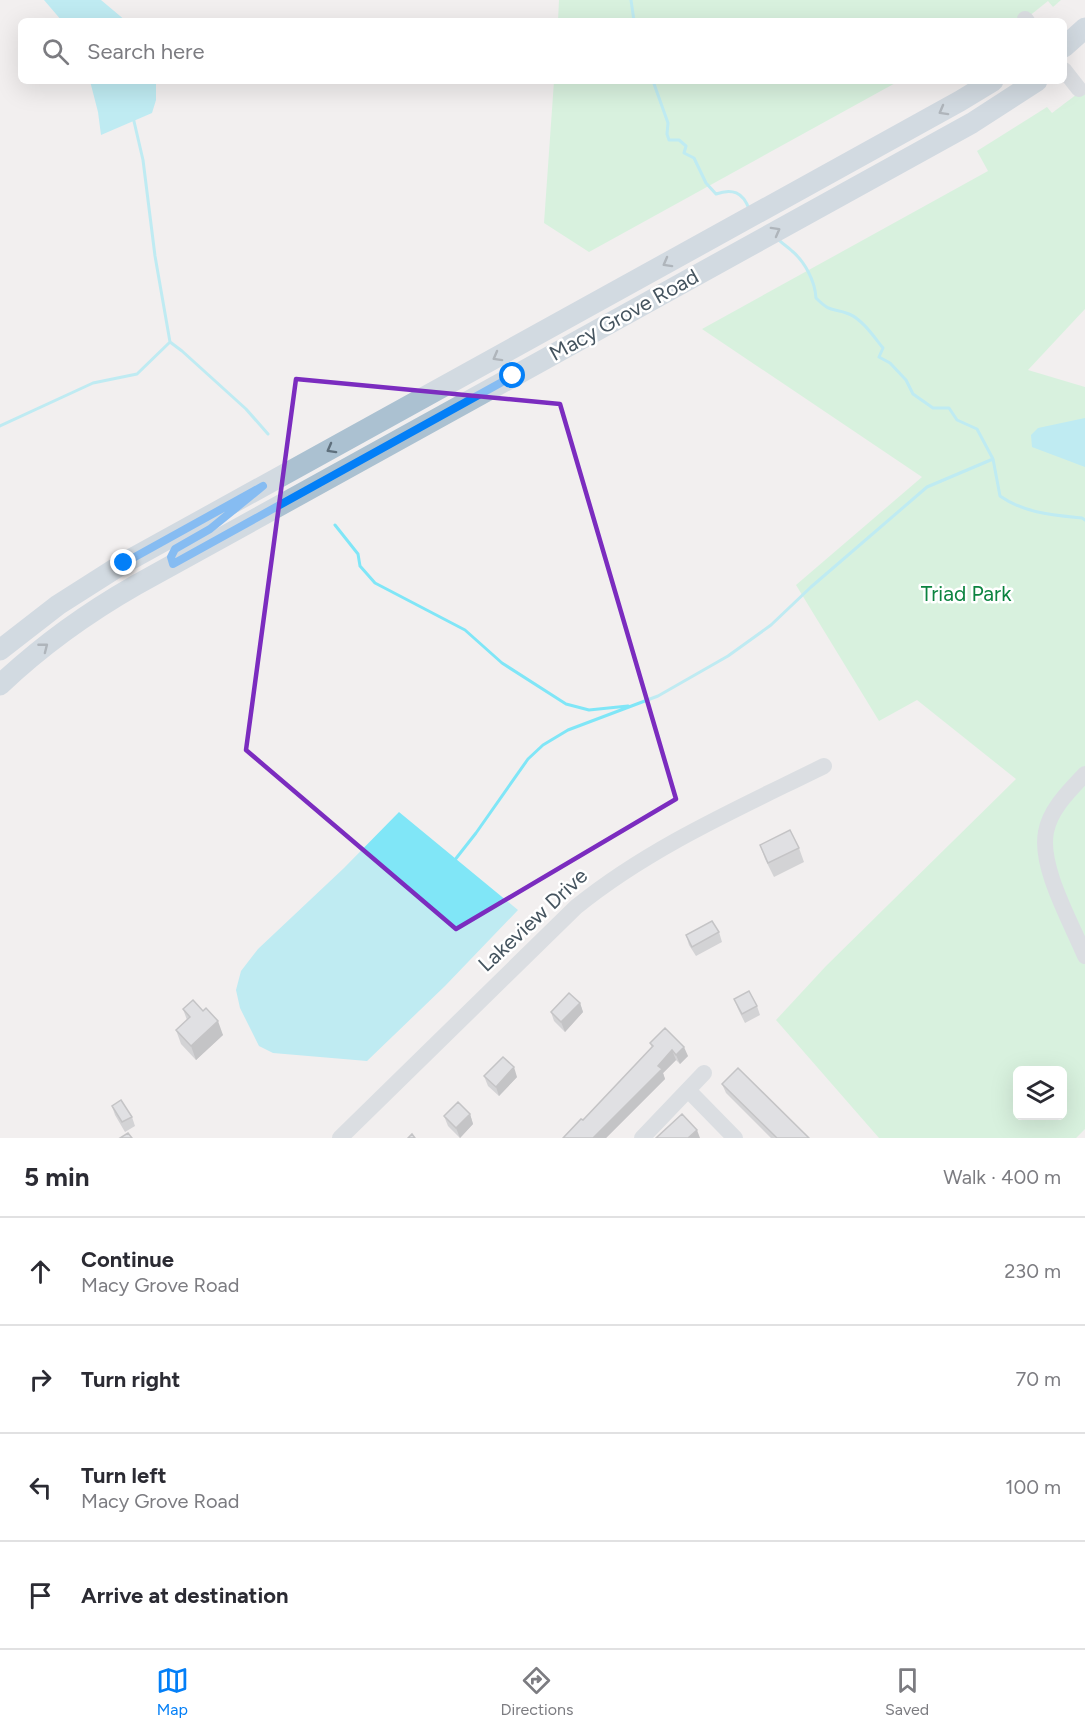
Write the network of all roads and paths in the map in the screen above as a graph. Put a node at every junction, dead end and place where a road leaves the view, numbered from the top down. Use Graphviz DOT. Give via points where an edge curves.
graph roads {
  1 [pos="1085,12"];
  2 [pos="1067,27"];
  3 [pos="1085,28"];
  4 [pos="1067,44"];
  5 [pos="1085,44"];
  6 [pos="1067,59"];
  7 [pos="1067,74"];
  8 [pos="988,84"];
  9 [pos="1011,84"];
  10 [pos="1032,84"];
  11 [pos="1079,89"];
  12 [pos="887,169"];
  13 [pos="263,486"];
  14 [pos="173,564"];
  15 [pos="0,650"];
  16 [pos="0,685"];
  17 [pos="824,766"];
  18 [pos="1085,774"];
  19 [pos="1085,956"];
  20 [pos="704,1073"];
  21 [pos="688,1090"];
  22 [pos="340,1138"];
  23 [pos="642,1138"];
  24 [pos="735,1138"];
  1 -- 2 [label="main road"];
  3 -- 4 [label="main road"];
  5 -- 6 [label="main road"];
  7 -- 11 [label="street"];
  8 -- 13 [label="main road, Macy Grove Road, one-way"];
  9 -- 12 [label="main road"];
  10 -- 12 [label="main road, Macy Grove Road"];
  14 -- 12 [label="main road, Macy Grove Road, one-way"];
  13 -- 14 [label="main road" via="210,529 175,549"];
  13 -- 15 [label="main road, Macy Grove Road" via="101,576"];
  16 -- 14 [label="main road, Macy Grove Road, one-way" via="72,625"];
  17 -- 22 [label="street, Lakeview Drive" via="610,879 576,906"];
  18 -- 19 [label="street" via="1053,812 1044,855"];
  20 -- 21 [label="street"];
  21 -- 23 [label="street"];
  21 -- 24 [label="street"];
}
